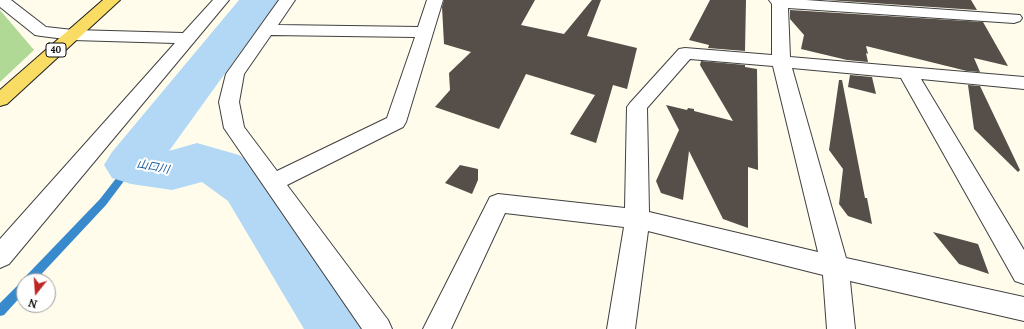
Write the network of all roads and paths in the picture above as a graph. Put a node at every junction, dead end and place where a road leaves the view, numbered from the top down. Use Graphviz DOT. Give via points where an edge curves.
graph roads {
  1 [pos="1,0"];
  2 [pos="112,0"];
  3 [pos="221,0"];
  4 [pos="287,0"];
  5 [pos="436,0"];
  6 [pos="998,0"];
  7 [pos="778,2"];
  8 [pos="1019,23"];
  9 [pos="266,30"];
  10 [pos="425,32"];
  11 [pos="73,35"];
  12 [pos="188,38"];
  13 [pos="781,62"];
  14 [pos="908,73"];
  15 [pos="1024,83"];
  16 [pos="0,100"];
  17 [pos="274,182"];
  18 [pos="637,219"];
  19 [pos="0,257"];
  20 [pos="836,267"];
  21 [pos="1024,273"];
  22 [pos="1024,309"];
  23 [pos="378,329"];
  24 [pos="437,329"];
  25 [pos="621,329"];
  26 [pos="841,329"];
  1 -- 11 [label="street" via="41,31"];
  2 -- 11 [label="main road, 40"];
  3 -- 12 [label="street"];
  4 -- 9 [label="street"];
  5 -- 10 [label="street"];
  6 -- 8 [label="street"];
  7 -- 8 [label="street"];
  7 -- 13 [label="street"];
  9 -- 10 [label="street"];
  9 -- 17 [label="street" via="235,74 229,102 234,128"];
  10 -- 17 [label="street" via="396,122"];
  11 -- 12 [label="street"];
  11 -- 16 [label="main road, 40"];
  12 -- 19 [label="street"];
  13 -- 14 [label="street"];
  13 -- 18 [label="street" via="685,53 637,107"];
  13 -- 20 [label="street"];
  14 -- 15 [label="street"];
  14 -- 21 [label="street"];
  17 -- 23 [label="street"];
  18 -- 20 [label="street"];
  18 -- 24 [label="street" via="498,203"];
  18 -- 25 [label="street"];
  20 -- 22 [label="street"];
  20 -- 26 [label="street"];
}
